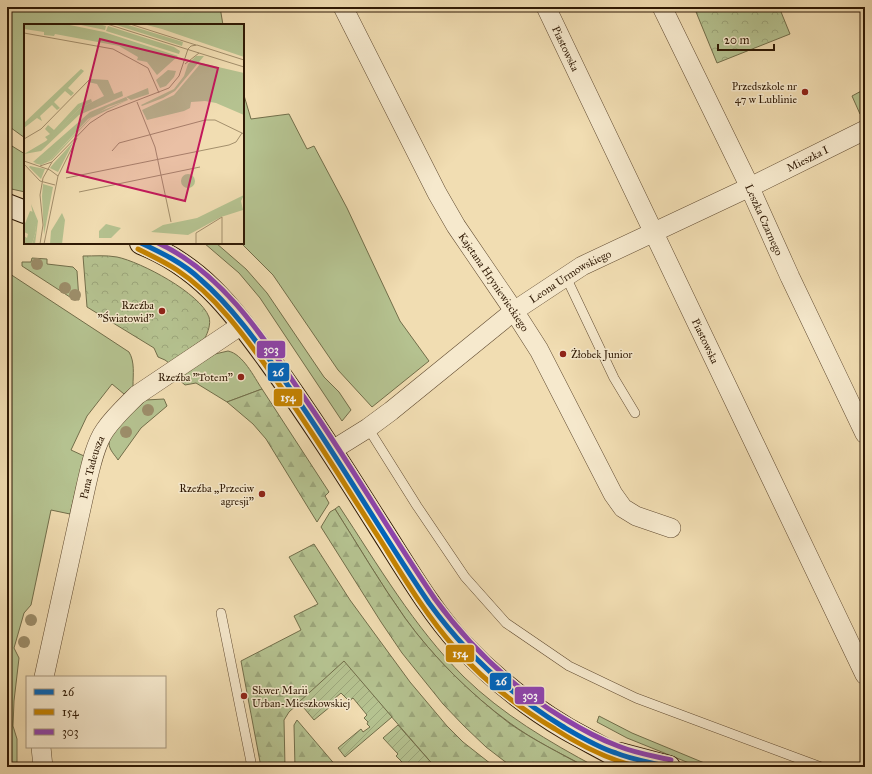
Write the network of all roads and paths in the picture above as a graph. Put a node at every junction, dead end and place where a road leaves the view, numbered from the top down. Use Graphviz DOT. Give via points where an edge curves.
graph roads {
  1 [pos="343,7"];
  2 [pos="546,7"];
  3 [pos="662,7"];
  4 [pos="865,130"];
  5 [pos="750,187"];
  6 [pos="7,205"];
  7 [pos="24,212"];
  8 [pos="7,222"];
  9 [pos="24,223"];
  10 [pos="654,232"];
  11 [pos="143,244"];
  12 [pos="566,277"];
  13 [pos="514,311"];
  14 [pos="243,324"];
  15 [pos="635,413"];
  16 [pos="368,428"];
  17 [pos="865,434"];
  18 [pos="331,451"];
  19 [pos="671,528"];
  20 [pos="221,613"];
  21 [pos="865,675"];
  22 [pos="44,676"];
  23 [pos="42,748"];
  24 [pos="611,752"];
  25 [pos="43,767"];
  26 [pos="252,767"];
  27 [pos="635,767"];
  28 [pos="669,767"];
  29 [pos="821,767"];
  1 -- 13 [label="street, Kajetana Hryniewieckiego" via="456,226"];
  2 -- 10 [label="street, Piastowska"];
  3 -- 5 [label="street, Leszka Czarnego"];
  4 -- 5 [label="street, Mieszka I"];
  5 -- 10 [label="street, Leona Urmowskiego"];
  5 -- 17 [label="street, Leszka Czarnego"];
  6 -- 7 [label="main road"];
  8 -- 9 [label="main road"];
  10 -- 12 [label="street, Leona Urmowskiego" via="582,266"];
  10 -- 21 [label="street, Piastowska"];
  11 -- 14 [label="main road" via="195,273"];
  12 -- 13 [label="street, Leona Urmowskiego"];
  12 -- 15 [label="lane" via="614,378"];
  13 -- 16 [label="street, Leona Urmowskiego"];
  13 -- 19 [label="street, Kajetana Hryniewieckiego" via="538,350 613,494 623,508 636,516"];
  14 -- 18 [label="main road"];
  14 -- 22 [label="street, Pana Tadeusza" via="137,395 104,431 93,455"];
  16 -- 18 [label="street, Leona Urmowskiego"];
  16 -- 29 [label="lane" via="465,577 506,623 569,666 636,698"];
  18 -- 24 [label="main road" via="428,602 461,644 508,688 535,708"];
  20 -- 26 [label="lane"];
  23 -- 25 [label="street"];
  24 -- 27 [label="main road"];
  24 -- 28 [label="main road"];
}
